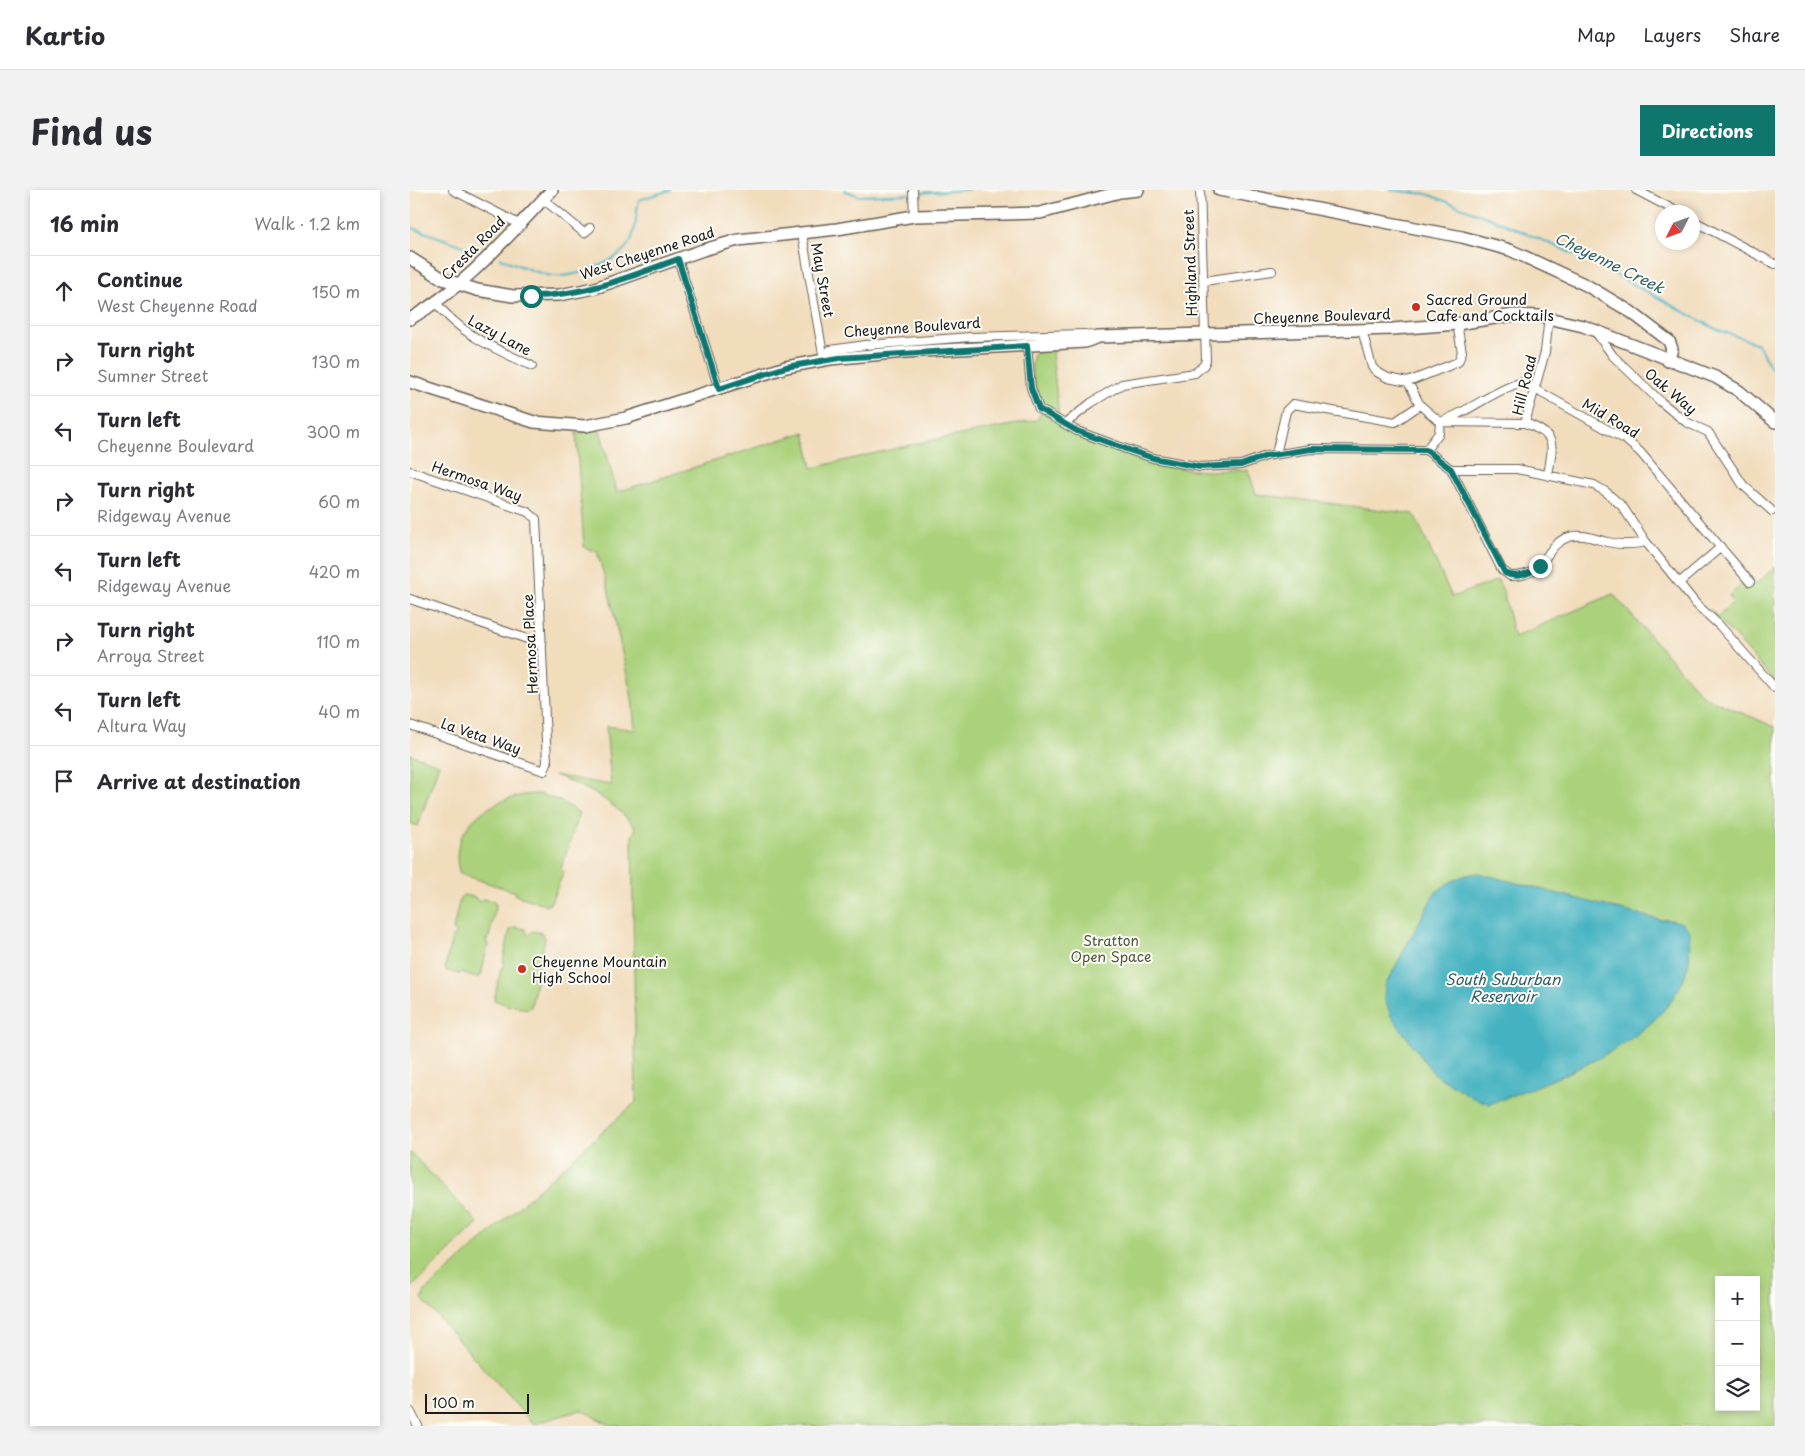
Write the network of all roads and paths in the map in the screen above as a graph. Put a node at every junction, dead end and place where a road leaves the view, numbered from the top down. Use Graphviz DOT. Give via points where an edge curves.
graph roads {
  1 [pos="453,190"];
  2 [pos="552,190"];
  3 [pos="913,190"];
  4 [pos="1138,190"];
  5 [pos="1200,190"];
  6 [pos="1219,190"];
  7 [pos="1636,190"];
  8 [pos="1120,191"];
  9 [pos="544,199"];
  10 [pos="1665,205"];
  11 [pos="914,216"];
  12 [pos="519,224"];
  13 [pos="1700,224"];
  14 [pos="590,228"];
  15 [pos="802,234"];
  16 [pos="410,258"];
  17 [pos="678,259"];
  18 [pos="1775,264"];
  19 [pos="1272,271"];
  20 [pos="1204,281"];
  21 [pos="459,284"];
  22 [pos="436,303"];
  23 [pos="1549,317"];
  24 [pos="410,320"];
  25 [pos="1457,324"];
  26 [pos="1362,330"];
  27 [pos="1596,331"];
  28 [pos="1204,335"];
  29 [pos="1098,337"];
  30 [pos="1027,346"];
  31 [pos="824,360"];
  32 [pos="1668,361"];
  33 [pos="532,366"];
  34 [pos="410,382"];
  35 [pos="1408,382"];
  36 [pos="719,389"];
  37 [pos="1536,389"];
  38 [pos="1420,406"];
  39 [pos="1440,422"];
  40 [pos="1775,422"];
  41 [pos="1525,423"];
  42 [pos="1065,424"];
  43 [pos="1426,450"];
  44 [pos="1276,454"];
  45 [pos="1451,469"];
  46 [pos="410,472"];
  47 [pos="1548,474"];
  48 [pos="1772,511"];
  49 [pos="534,516"];
  50 [pos="1646,542"];
  51 [pos="1721,547"];
  52 [pos="1680,582"];
  53 [pos="1750,582"];
  54 [pos="410,599"];
  55 [pos="542,644"];
  56 [pos="1775,688"];
  57 [pos="410,725"];
  58 [pos="544,771"];
  59 [pos="410,1412"];
  60 [pos="418,1426"];
  1 -- 12 [label="street"];
  2 -- 9 [label="street, Cresta Road"];
  3 -- 11 [label="street"];
  4 -- 8 [label="street, West Cheyenne Road"];
  5 -- 20 [label="street, Highland Street"];
  6 -- 32 [label="street" via="1462,237 1510,250 1566,274 1638,318 1669,341 1672,349"];
  7 -- 10 [label="street"];
  8 -- 11 [label="street, West Cheyenne Road" via="1040,213"];
  9 -- 12 [label="street, Cresta Road"];
  9 -- 14 [label="street" via="584,233"];
  11 -- 15 [label="street, West Cheyenne Road"];
  12 -- 21 [label="street, Cresta Road"];
  13 -- 18 [label="street"];
  15 -- 17 [label="street, West Cheyenne Road" via="738,240"];
  15 -- 31 [label="street, May Street"];
  16 -- 21 [label="street, West Cheyenne Road" via="443,279"];
  17 -- 21 [label="street, West Cheyenne Road" via="604,285 559,295 507,296"];
  17 -- 36 [label="street"];
  19 -- 20 [label="street"];
  20 -- 28 [label="street, Highland Street"];
  21 -- 22 [label="street, Cresta Road"];
  22 -- 24 [label="street, Cresta Road"];
  22 -- 33 [label="street, Lazy Lane" via="470,336"];
  23 -- 25 [label="street, Cheyenne Boulevard" via="1514,315"];
  23 -- 27 [label="street, Cheyenne Boulevard"];
  23 -- 37 [label="street, Hill Road"];
  25 -- 26 [label="street, Cheyenne Boulevard"];
  25 -- 35 [label="street" via="1462,352 1458,362"];
  26 -- 28 [label="street, Cheyenne Boulevard"];
  26 -- 35 [label="street" via="1369,360 1377,372"];
  27 -- 32 [label="street, Cheyenne Boulevard"];
  27 -- 48 [label="street, Oak Way" via="1613,356 1661,402 1686,422 1708,432 1743,485"];
  28 -- 29 [label="street, Cheyenne Boulevard"];
  28 -- 42 [label="street, Highland Street" via="1206,360 1200,370 1122,384"];
  29 -- 30 [label="street, Cheyenne Boulevard" via="1085,342"];
  29 -- 31 [label="street, Cheyenne Boulevard" via="1084,334 971,337 866,345 830,350"];
  30 -- 31 [label="street, Cheyenne Boulevard" via="874,354"];
  30 -- 42 [label="street" via="1035,404 1044,414"];
  31 -- 36 [label="street, Cheyenne Boulevard" via="786,367"];
  32 -- 40 [label="street, Cheyenne Boulevard" via="1715,377 1739,391"];
  34 -- 36 [label="street, Cheyenne Boulevard" via="517,417 562,426 619,420"];
  35 -- 38 [label="street"];
  37 -- 39 [label="street, Mid Road" via="1522,382 1516,384 1459,416"];
  37 -- 41 [label="street, Hill Road"];
  37 -- 51 [label="street, Mid Road" via="1635,446"];
  38 -- 39 [label="street"];
  38 -- 44 [label="street" via="1395,422 1293,404 1286,411"];
  39 -- 41 [label="street"];
  39 -- 43 [label="street" via="1439,432"];
  41 -- 47 [label="street, Hill Road" via="1542,430 1550,438 1552,452"];
  42 -- 44 [label="street" via="1153,458 1200,467 1241,465"];
  43 -- 44 [label="street" via="1311,449"];
  43 -- 45 [label="street"];
  45 -- 47 [label="street" via="1510,469"];
  45 -- 50 [label="street" via="1505,573 1517,576 1535,570 1557,544 1573,536 1587,536 1609,543"];
  46 -- 49 [label="street, Hermosa Way"];
  47 -- 50 [label="street" via="1606,492 1622,506"];
  49 -- 55 [label="street, Hermosa Place" via="537,523"];
  50 -- 52 [label="street"];
  51 -- 52 [label="street"];
  51 -- 53 [label="street, Mid Road"];
  52 -- 56 [label="street" via="1696,604"];
  54 -- 55 [label="street"];
  55 -- 58 [label="street, Hermosa Place" via="547,763"];
  57 -- 58 [label="street, La Veta Way"];
  59 -- 60 [label="street"];
}
